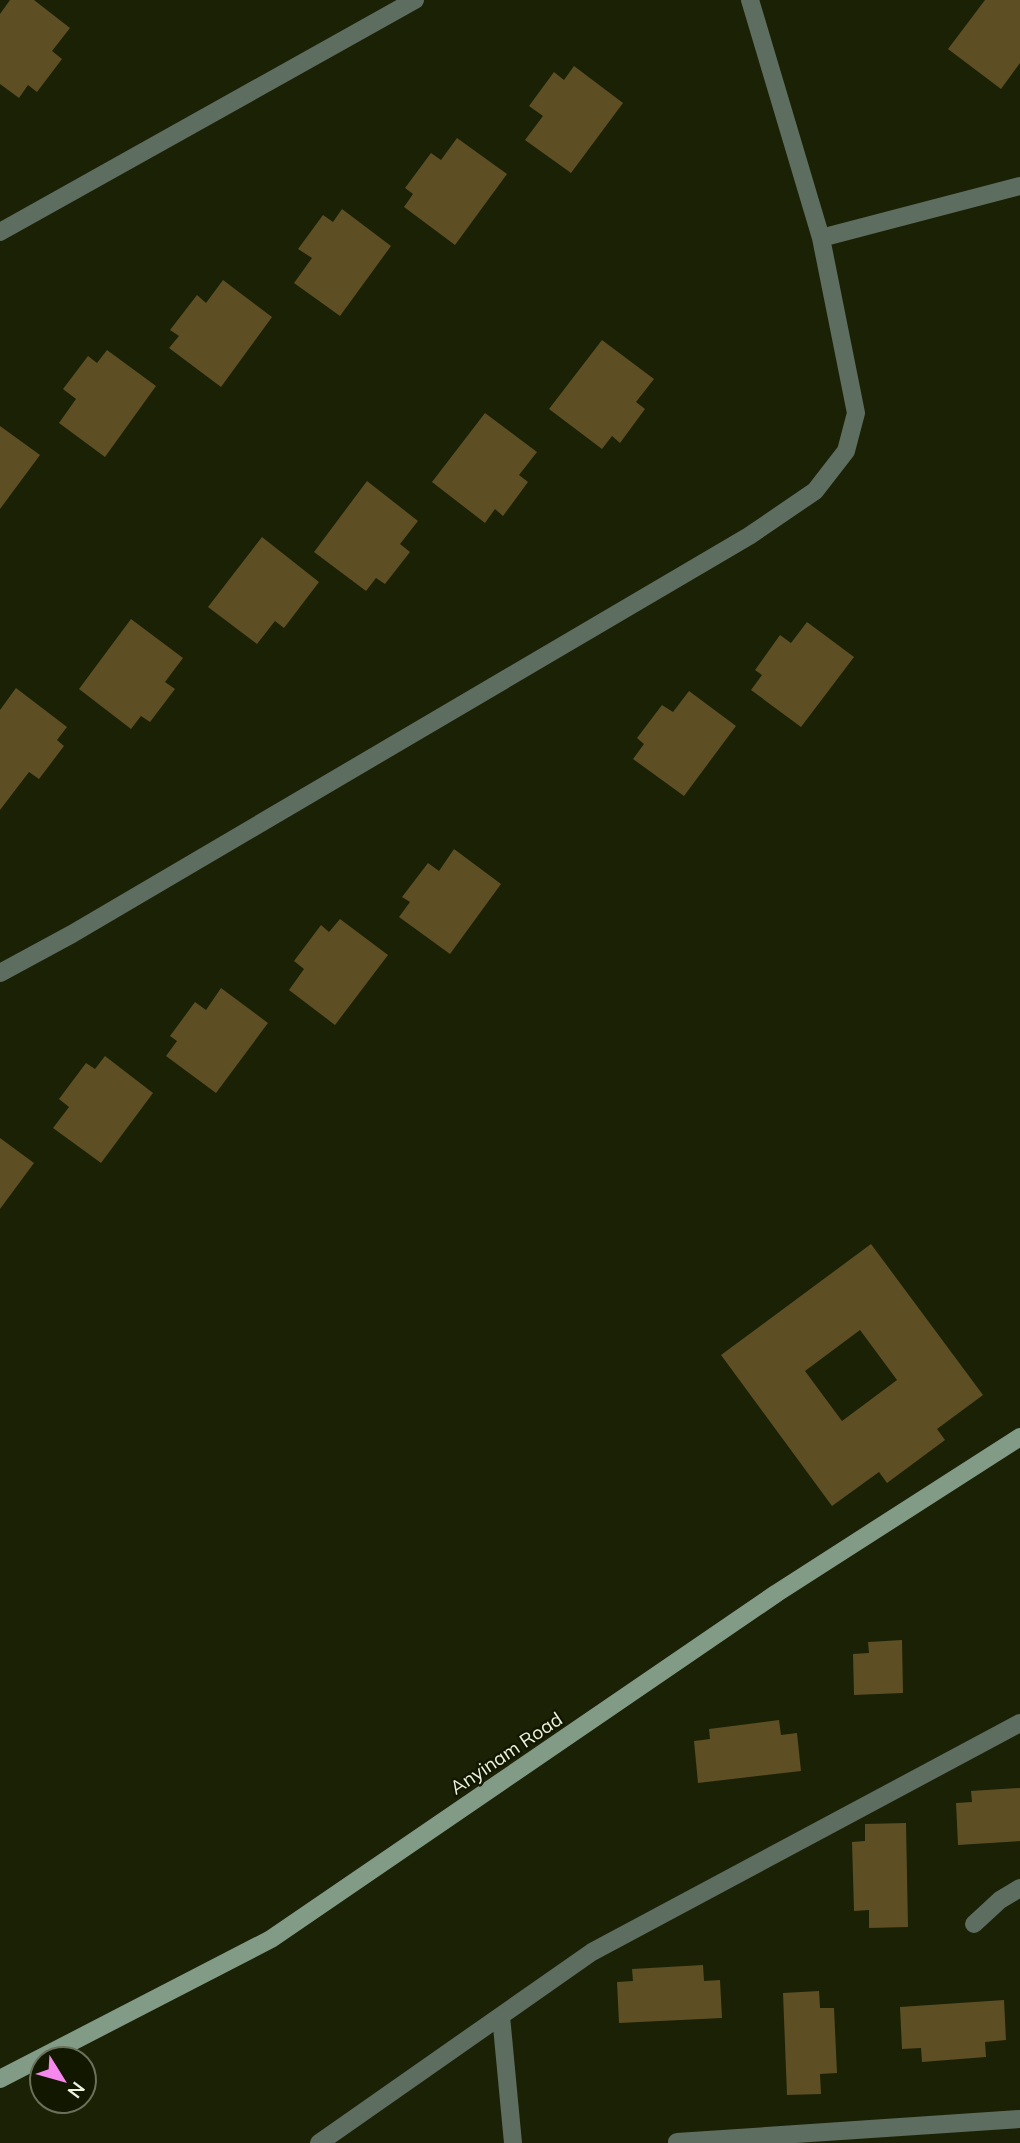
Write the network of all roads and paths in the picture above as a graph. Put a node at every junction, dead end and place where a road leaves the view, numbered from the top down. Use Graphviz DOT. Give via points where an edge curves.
graph roads {
  1 [pos="415,0"];
  2 [pos="750,0"];
  3 [pos="1020,186"];
  4 [pos="0,232"];
  5 [pos="821,238"];
  6 [pos="0,973"];
  7 [pos="1020,1437"];
  8 [pos="1020,1723"];
  9 [pos="1020,1888"];
  10 [pos="974,1924"];
  11 [pos="501,2016"];
  12 [pos="0,2078"];
  13 [pos="1020,2119"];
  14 [pos="677,2142"];
  15 [pos="319,2143"];
  16 [pos="513,2143"];
  1 -- 4 [label="street"];
  2 -- 5 [label="street"];
  3 -- 5 [label="street"];
  5 -- 6 [label="street" via="856,413 846,451 815,491 749,536"];
  7 -- 12 [label="street, Anyinam Road" via="777,1593 271,1940"];
  8 -- 11 [label="street" via="592,1952"];
  9 -- 10 [label="street"];
  11 -- 15 [label="street"];
  11 -- 16 [label="street"];
  13 -- 14 [label="street"];
}
